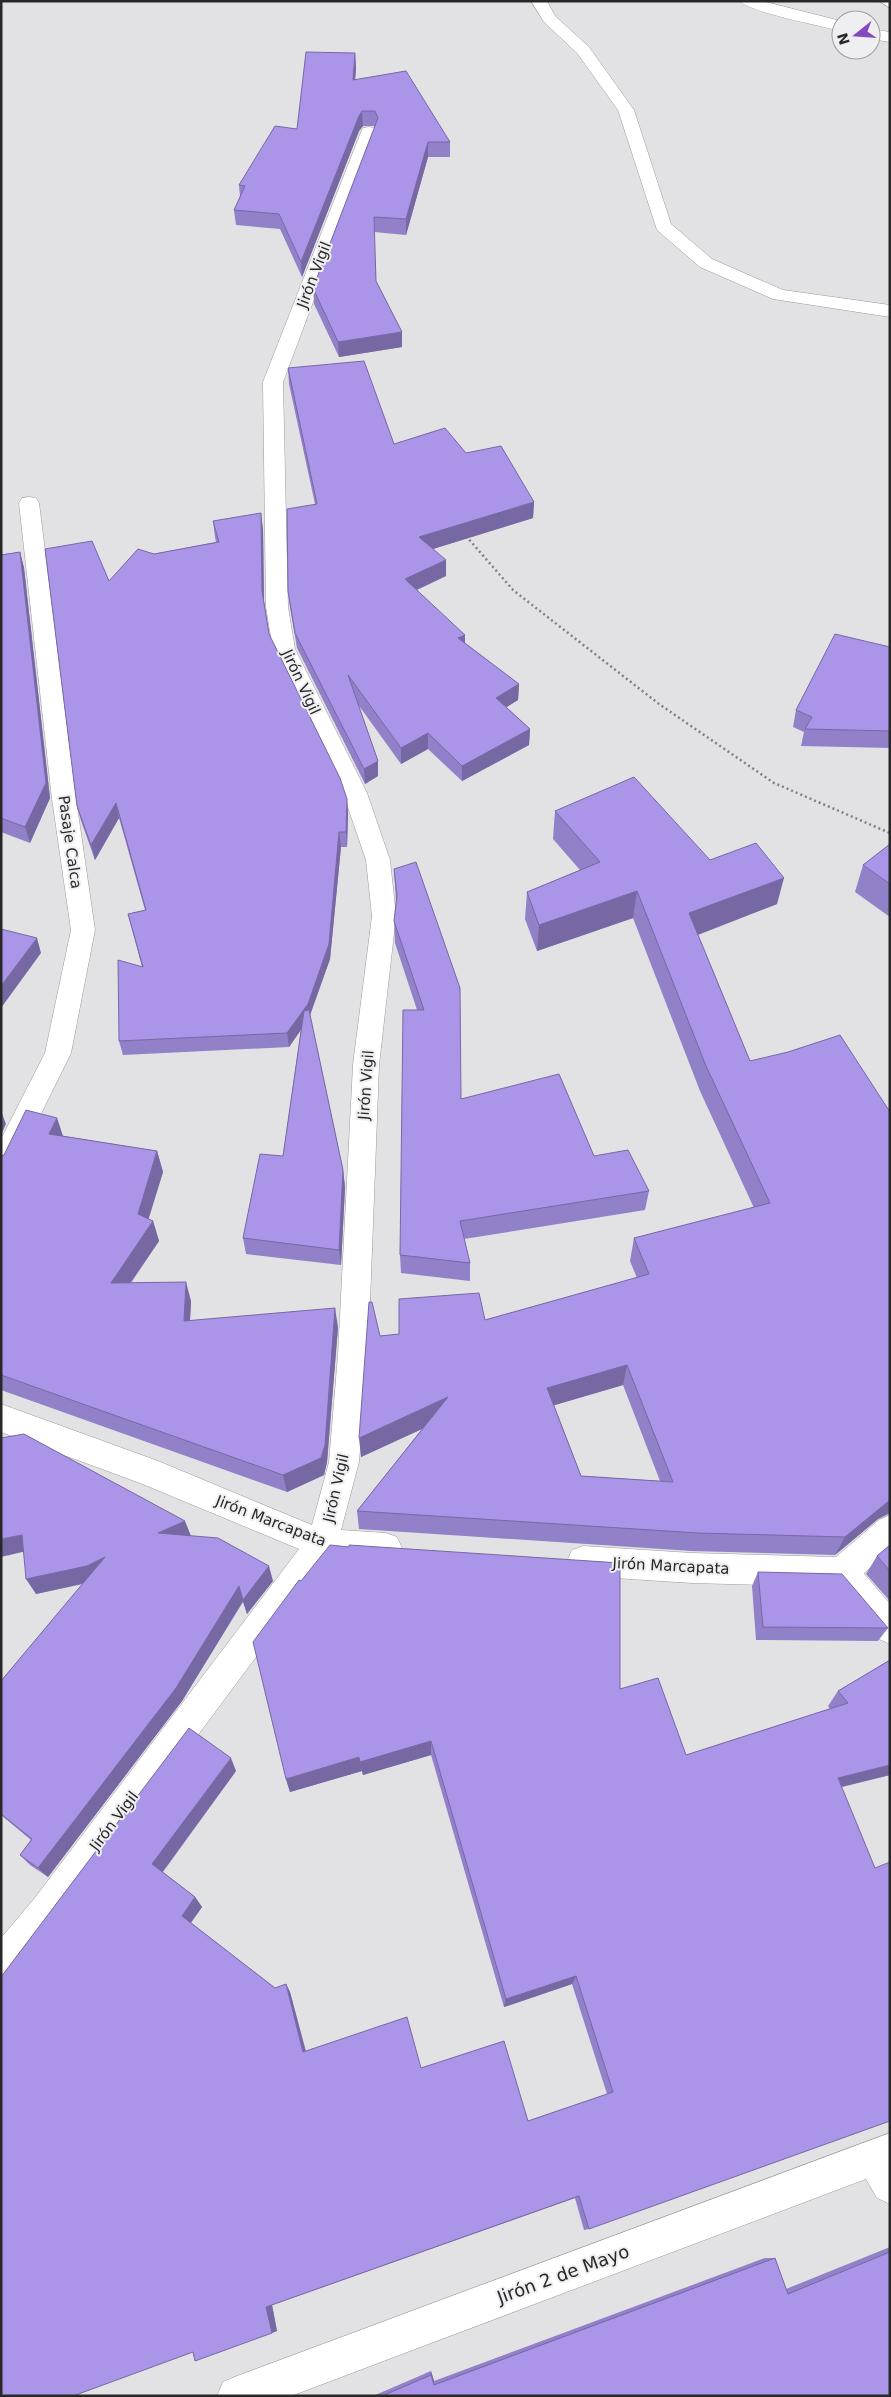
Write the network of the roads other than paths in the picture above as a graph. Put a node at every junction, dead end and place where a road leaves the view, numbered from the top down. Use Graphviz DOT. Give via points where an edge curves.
graph roads {
  1 [pos="539,1"];
  2 [pos="747,1"];
  3 [pos="886,1"];
  4 [pos="890,3"];
  5 [pos="831,24"];
  6 [pos="369,132"];
  7 [pos="890,311"];
  8 [pos="29,503"];
  9 [pos="1,1167"];
  10 [pos="1,1418"];
  11 [pos="31,1428"];
  12 [pos="1,1436"];
  13 [pos="890,1530"];
  14 [pos="322,1544"];
  15 [pos="418,1550"];
  16 [pos="555,1560"];
  17 [pos="842,1572"];
  18 [pos="890,1628"];
  19 [pos="1,1966"];
  20 [pos="885,2165"];
  21 [pos="237,2396"];
  1 -- 7 [label="street" via="549,19 583,50 626,110 663,226 706,263 779,295"];
  2 -- 5 [label="street"];
  3 -- 4 [label="street"];
  6 -- 14 [label="street, Jirón Vigil" via="273,382 277,607 284,649 355,793 378,860 384,916 366,1065 353,1355 344,1462"];
  8 -- 9 [label="street, Pasaje Calca" via="83,930 58,1053"];
  10 -- 11 [label="street, Jirón Marcapata"];
  11 -- 12 [label="street"];
  11 -- 14 [label="street, Jirón Marcapata" via="147,1471"];
  13 -- 17 [label="street"];
  14 -- 15 [label="street, Jirón Marcapata"];
  14 -- 19 [label="street, Jirón Vigil" via="46,1911"];
  16 -- 17 [label="street, Jirón Marcapata"];
  17 -- 18 [label="street"];
  20 -- 21 [label="street, Jirón 2 de Mayo"];
}
